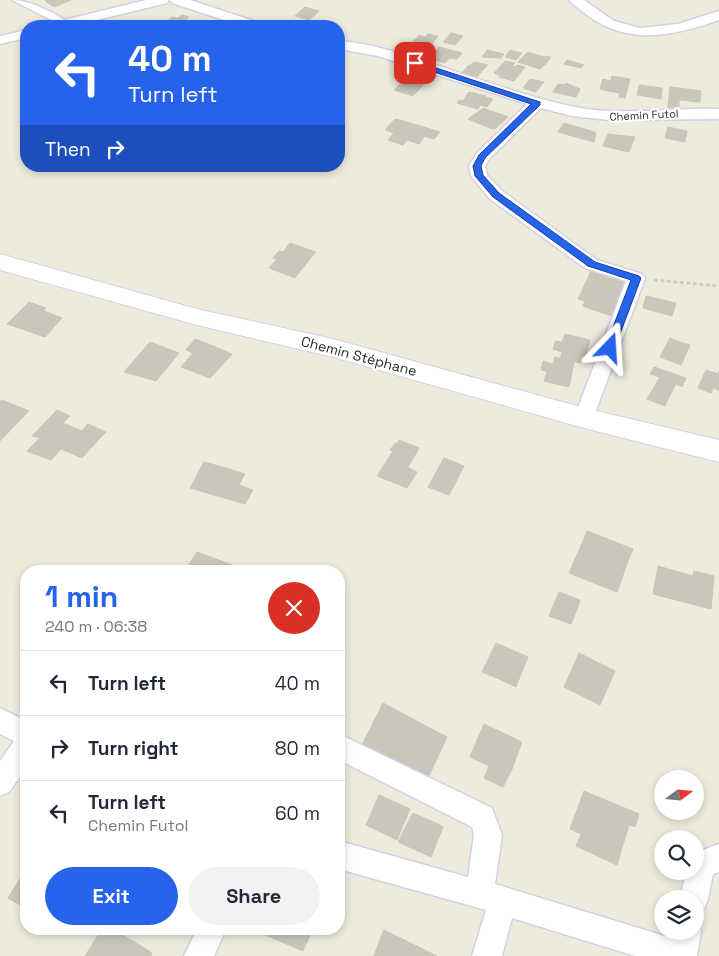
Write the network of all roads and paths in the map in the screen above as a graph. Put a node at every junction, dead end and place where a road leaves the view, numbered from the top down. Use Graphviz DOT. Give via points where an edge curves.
graph roads {
  1 [pos="15,0"];
  2 [pos="162,0"];
  3 [pos="177,0"];
  4 [pos="576,0"];
  5 [pos="719,15"];
  6 [pos="54,20"];
  7 [pos="82,20"];
  8 [pos="238,20"];
  9 [pos="20,35"];
  10 [pos="0,40"];
  11 [pos="345,46"];
  12 [pos="537,103"];
  13 [pos="719,114"];
  14 [pos="0,262"];
  15 [pos="636,278"];
  16 [pos="719,286"];
  17 [pos="584,418"];
  18 [pos="719,451"];
  19 [pos="0,720"];
  20 [pos="20,731"];
  21 [pos="345,750"];
  22 [pos="20,755"];
  23 [pos="0,783"];
  24 [pos="345,857"];
  25 [pos="719,858"];
  26 [pos="696,890"];
  27 [pos="491,898"];
  28 [pos="209,935"];
  29 [pos="685,940"];
  30 [pos="199,956"];
  31 [pos="487,956"];
  32 [pos="682,956"];
  1 -- 6 [label="lane"];
  2 -- 7 [label="street"];
  3 -- 8 [label="street"];
  4 -- 5 [label="street" via="614,26 640,32 667,31"];
  9 -- 10 [label="street"];
  11 -- 12 [label="street, Chemin Futol" via="380,52"];
  12 -- 13 [label="street, Chemin Futol" via="598,117 687,112"];
  12 -- 15 [label="street" via="482,157 477,166 479,176 496,195 591,264"];
  14 -- 17 [label="main road, Chemin Stéphane" via="197,317 333,348"];
  15 -- 16 [label="path"];
  15 -- 17 [label="street"];
  17 -- 18 [label="main road, Chemin Stéphane"];
  19 -- 20 [label="street"];
  21 -- 27 [label="street" via="482,818 488,835"];
  22 -- 23 [label="street"];
  24 -- 27 [label="street"];
  25 -- 26 [label="street" via="701,864"];
  27 -- 31 [label="street"];
  27 -- 32 [label="street"];
  28 -- 30 [label="street"];
  29 -- 32 [label="street"];
}
